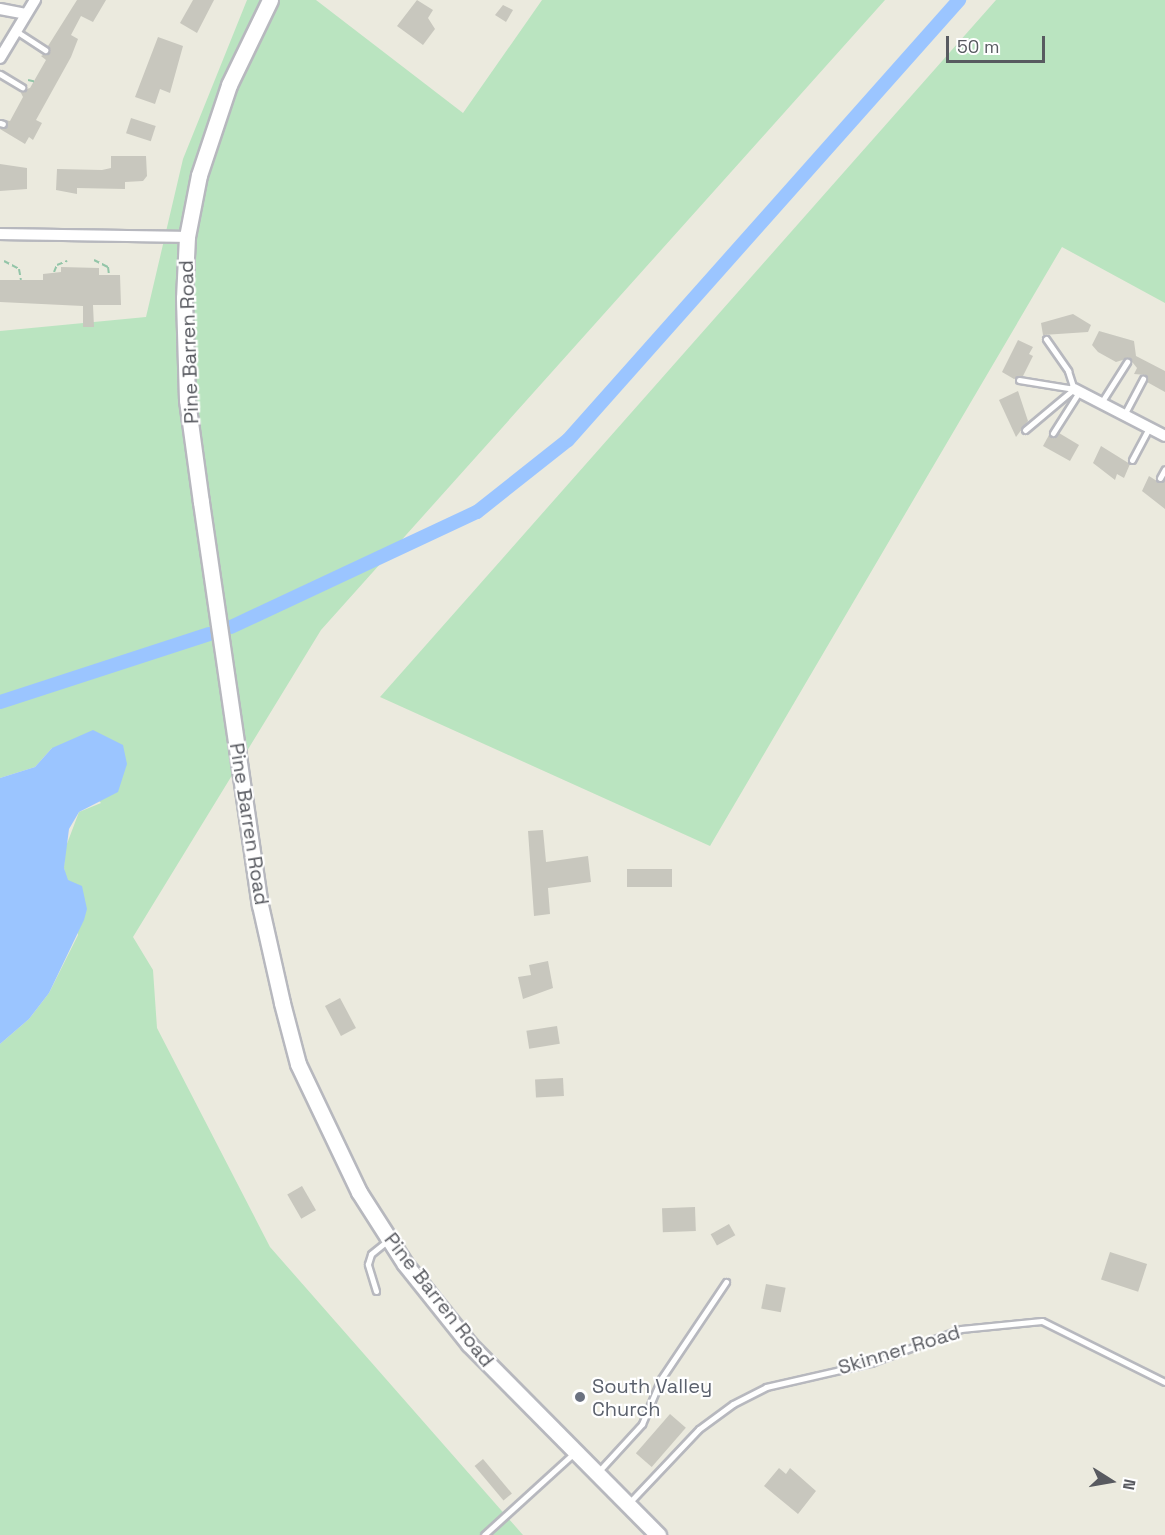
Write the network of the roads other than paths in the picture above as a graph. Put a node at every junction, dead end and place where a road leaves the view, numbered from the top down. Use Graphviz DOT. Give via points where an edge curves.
graph roads {
  1 [pos="36,0"];
  2 [pos="270,0"];
  3 [pos="0,9"];
  4 [pos="26,14"];
  5 [pos="16,31"];
  6 [pos="45,50"];
  7 [pos="0,58"];
  8 [pos="0,74"];
  9 [pos="22,87"];
  10 [pos="0,234"];
  11 [pos="187,237"];
  12 [pos="1046,339"];
  13 [pos="1127,362"];
  14 [pos="1143,379"];
  15 [pos="1019,380"];
  16 [pos="1077,390"];
  17 [pos="1101,403"];
  18 [pos="1124,415"];
  19 [pos="1149,428"];
  20 [pos="1025,430"];
  21 [pos="1053,433"];
  22 [pos="1165,436"];
  23 [pos="1132,460"];
  24 [pos="1165,469"];
  25 [pos="1160,478"];
  26 [pos="389,1239"];
  27 [pos="726,1282"];
  28 [pos="376,1291"];
  29 [pos="1165,1382"];
  30 [pos="573,1453"];
  31 [pos="595,1474"];
  32 [pos="627,1505"];
  33 [pos="484,1535"];
  34 [pos="658,1535"];
  1 -- 4 [label="street"];
  2 -- 11 [label="main road, Pine Barren Road" via="229,85 200,175"];
  3 -- 4 [label="street"];
  4 -- 5 [label="street"];
  5 -- 6 [label="lane"];
  5 -- 7 [label="street"];
  8 -- 9 [label="lane"];
  10 -- 11 [label="street"];
  11 -- 26 [label="main road, Pine Barren Road" via="187,400 260,905 298,1064 359,1192"];
  12 -- 16 [label="lane"];
  13 -- 17 [label="lane"];
  14 -- 18 [label="lane"];
  15 -- 16 [label="lane"];
  16 -- 17 [label="street"];
  16 -- 20 [label="lane"];
  16 -- 21 [label="lane"];
  17 -- 18 [label="street"];
  18 -- 19 [label="street"];
  19 -- 22 [label="street"];
  19 -- 23 [label="lane"];
  24 -- 25 [label="lane"];
  26 -- 28 [label="lane" via="371,1254 368,1264"];
  26 -- 30 [label="main road, Pine Barren Road" via="469,1344"];
  27 -- 31 [label="lane" via="661,1379 642,1424"];
  29 -- 32 [label="lane, Skinner Road" via="1051,1323 1018,1321 961,1329 871,1363 766,1387 733,1404 699,1429"];
  30 -- 31 [label="main road, Pine Barren Road"];
  30 -- 33 [label="lane"];
  31 -- 32 [label="main road, Pine Barren Road"];
  32 -- 34 [label="main road, Pine Barren Road"];
}
